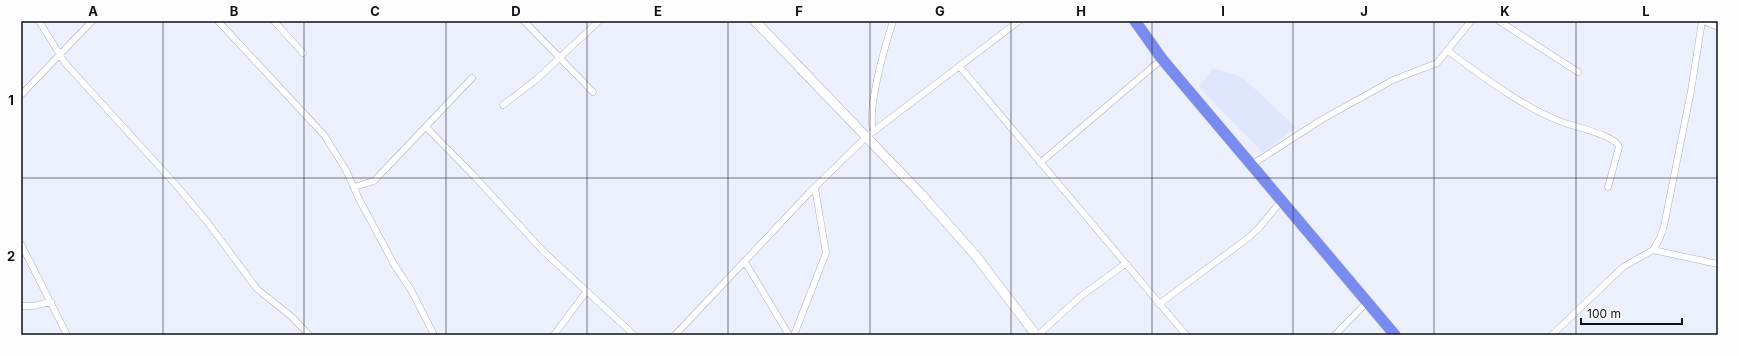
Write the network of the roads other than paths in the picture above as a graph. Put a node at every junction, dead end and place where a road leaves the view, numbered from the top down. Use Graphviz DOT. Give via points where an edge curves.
graph roads {
  1 [pos="39,21"];
  2 [pos="92,21"];
  3 [pos="218,21"];
  4 [pos="274,21"];
  5 [pos="524,21"];
  6 [pos="599,21"];
  7 [pos="893,21"];
  8 [pos="1019,21"];
  9 [pos="1135,21"];
  10 [pos="1471,21"];
  11 [pos="1499,21"];
  12 [pos="1703,21"];
  13 [pos="759,22"];
  14 [pos="1718,27"];
  15 [pos="1448,51"];
  16 [pos="303,53"];
  17 [pos="59,56"];
  18 [pos="560,58"];
  19 [pos="1162,60"];
  20 [pos="960,67"];
  21 [pos="1578,72"];
  22 [pos="472,78"];
  23 [pos="593,92"];
  24 [pos="21,95"];
  25 [pos="503,105"];
  26 [pos="426,127"];
  27 [pos="870,134"];
  28 [pos="1040,163"];
  29 [pos="1253,164"];
  30 [pos="354,187"];
  31 [pos="1608,187"];
  32 [pos="815,188"];
  33 [pos="1282,200"];
  34 [pos="21,244"];
  35 [pos="1652,250"];
  36 [pos="745,262"];
  37 [pos="1125,264"];
  38 [pos="1718,264"];
  39 [pos="586,292"];
  40 [pos="50,302"];
  41 [pos="1367,302"];
  42 [pos="1159,304"];
  43 [pos="21,306"];
  44 [pos="67,335"];
  45 [pos="309,335"];
  46 [pos="434,335"];
  47 [pos="554,335"];
  48 [pos="634,335"];
  49 [pos="675,335"];
  50 [pos="789,335"];
  51 [pos="794,335"];
  52 [pos="1037,335"];
  53 [pos="1186,335"];
  54 [pos="1334,335"];
  55 [pos="1395,335"];
  56 [pos="1552,335"];
  1 -- 17 [label="street"];
  2 -- 17 [label="street"];
  3 -- 30 [label="street" via="324,135"];
  4 -- 16 [label="street"];
  5 -- 18 [label="street"];
  6 -- 18 [label="street"];
  7 -- 27 [label="street" via="881,62"];
  8 -- 20 [label="street"];
  9 -- 19 [label="highway"];
  10 -- 15 [label="street"];
  11 -- 21 [label="street"];
  12 -- 14 [label="street"];
  12 -- 35 [label="street" via="1664,226"];
  13 -- 27 [label="main road"];
  15 -- 29 [label="street" via="1437,63 1393,80 1321,120"];
  15 -- 31 [label="street" via="1524,105 1562,123 1616,141 1619,147"];
  17 -- 24 [label="street"];
  17 -- 45 [label="street" via="187,199 257,289 287,312"];
  18 -- 23 [label="street"];
  18 -- 25 [label="street"];
  19 -- 28 [label="street"];
  19 -- 29 [label="highway"];
  20 -- 27 [label="street"];
  20 -- 28 [label="street"];
  22 -- 26 [label="street"];
  26 -- 30 [label="street" via="374,181"];
  26 -- 39 [label="street" via="543,251"];
  27 -- 32 [label="street"];
  27 -- 52 [label="main road" via="976,256"];
  28 -- 37 [label="street"];
  29 -- 33 [label="highway"];
  30 -- 46 [label="street"];
  32 -- 36 [label="street"];
  32 -- 51 [label="street" via="826,253"];
  33 -- 41 [label="highway"];
  33 -- 42 [label="street" via="1248,238"];
  34 -- 40 [label="street"];
  35 -- 38 [label="street"];
  35 -- 56 [label="street" via="1623,267"];
  36 -- 49 [label="street"];
  36 -- 50 [label="street"];
  37 -- 42 [label="street"];
  37 -- 52 [label="street" via="1080,297"];
  39 -- 47 [label="street"];
  39 -- 48 [label="street"];
  40 -- 43 [label="street"];
  40 -- 44 [label="street"];
  41 -- 54 [label="street"];
  41 -- 55 [label="highway"];
  42 -- 53 [label="street"];
}
